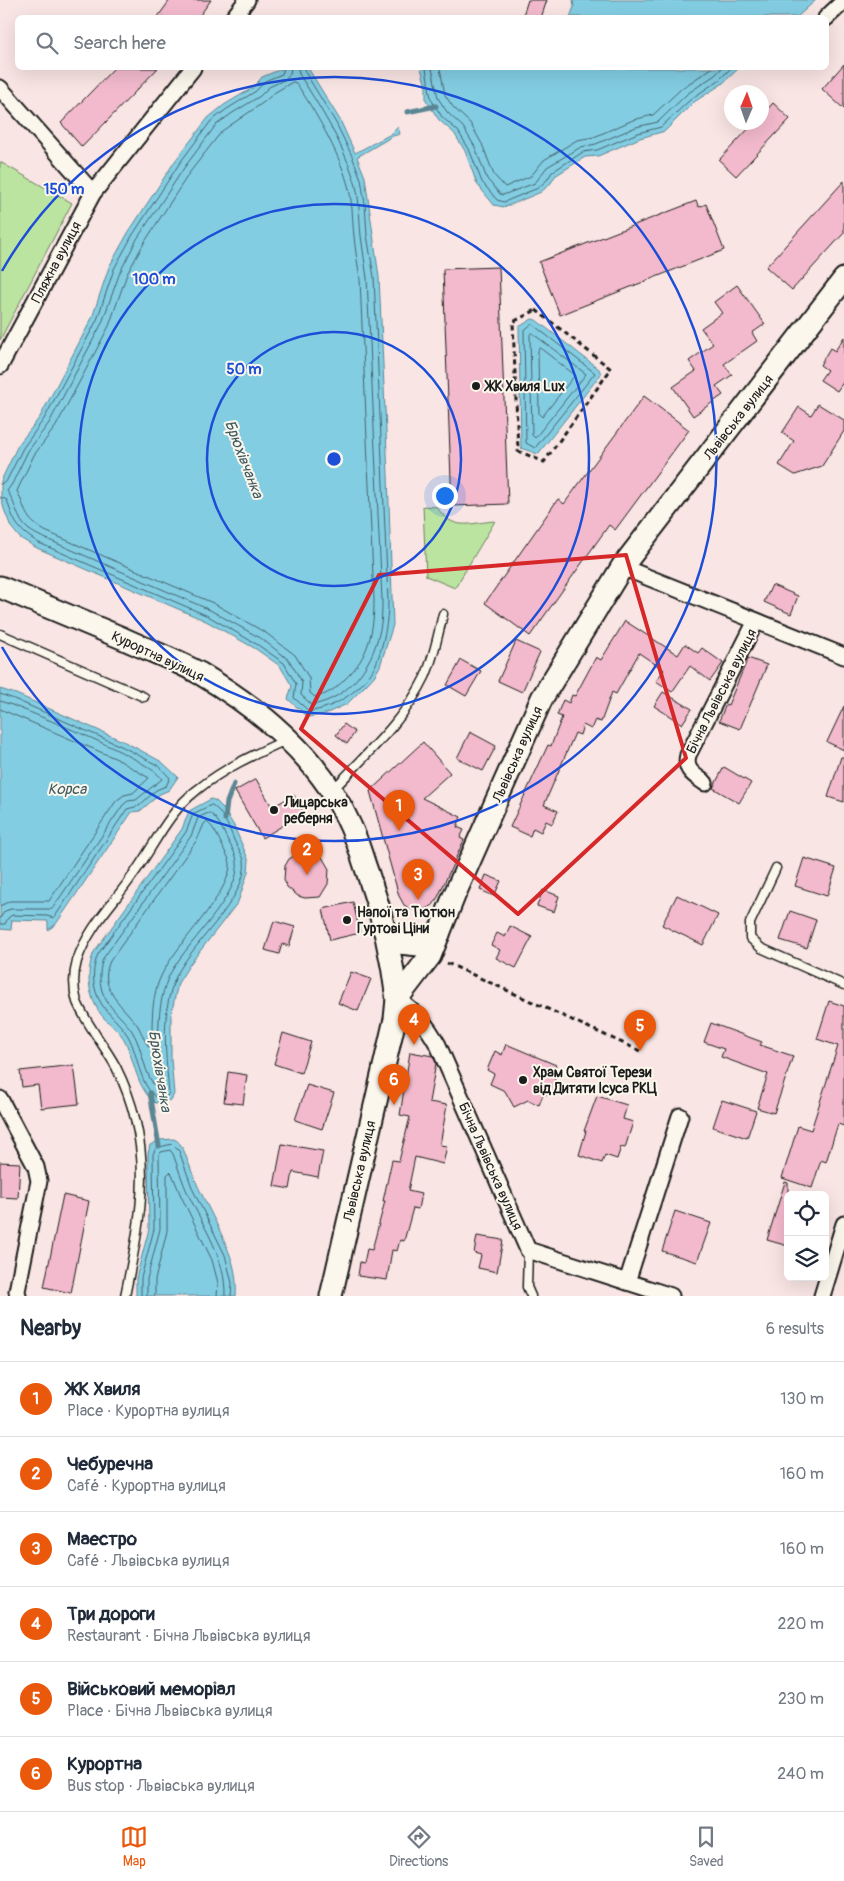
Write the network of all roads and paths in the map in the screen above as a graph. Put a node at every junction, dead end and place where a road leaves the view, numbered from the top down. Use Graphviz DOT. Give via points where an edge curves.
graph roads {
  1 [pos="247,0"];
  2 [pos="844,1"];
  3 [pos="235,15"];
  4 [pos="829,15"];
  5 [pos="191,70"];
  6 [pos="0,88"];
  7 [pos="93,193"];
  8 [pos="844,280"];
  9 [pos="0,366"];
  10 [pos="518,451"];
  11 [pos="622,566"];
  12 [pos="0,587"];
  13 [pos="443,614"];
  14 [pos="756,621"];
  15 [pos="0,634"];
  16 [pos="844,656"];
  17 [pos="144,697"];
  18 [pos="288,739"];
  19 [pos="705,783"];
  20 [pos="331,792"];
  21 [pos="776,868"];
  22 [pos="383,928"];
  23 [pos="439,934"];
  24 [pos="430,956"];
  25 [pos="844,985"];
  26 [pos="397,999"];
  27 [pos="640,1051"];
  28 [pos="0,1099"];
  29 [pos="680,1116"];
  30 [pos="844,1224"];
  31 [pos="528,1250"];
  32 [pos="627,1282"];
  33 [pos="18,1296"];
  34 [pos="125,1296"];
  35 [pos="331,1296"];
  36 [pos="530,1296"];
  37 [pos="671,1296"];
  38 [pos="822,1296"];
  1 -- 3 [label="street"];
  2 -- 4 [label="street"];
  5 -- 7 [label="street, Пляжна вулиця"];
  6 -- 7 [label="street"];
  7 -- 9 [label="street, Пляжна вулиця"];
  8 -- 11 [label="main road, Львівська вулиця"];
  10 -- 10 [label="path" via="544,462 611,369 536,310 513,322"];
  11 -- 14 [label="street, Бічна Львівська вулиця"];
  11 -- 23 [label="main road, Львівська вулиця" via="542,698"];
  12 -- 18 [label="main road, Курортна вулиця" via="199,673 255,710"];
  13 -- 20 [label="lane" via="425,677 408,706"];
  14 -- 16 [label="street, Бічна Львівська вулиця"];
  14 -- 19 [label="street, Бічна Львівська вулиця" via="688,755 688,769"];
  15 -- 17 [label="lane"];
  18 -- 20 [label="main road, Курортна вулиця"];
  18 -- 34 [label="lane" via="218,775 180,805 97,922 77,961 74,976 76,1002 116,1068 131,1103 139,1137 142,1201"];
  20 -- 22 [label="main road, Курортна вулиця" via="350,825 377,901"];
  21 -- 25 [label="lane" via="750,923 750,938 761,948"];
  22 -- 23 [label="main road" via="399,943 418,945"];
  22 -- 26 [label="main road, Курортна вулиця"];
  23 -- 24 [label="main road, Львівська вулиця"];
  24 -- 26 [label="main road, Львівська вулиця"];
  24 -- 27 [label="path"];
  26 -- 31 [label="street, Бічна Львівська вулиця" via="418,1014 438,1045"];
  26 -- 35 [label="main road, Львівська вулиця"];
  28 -- 33 [label="street" via="36,1167 39,1181"];
  29 -- 32 [label="street"];
  30 -- 38 [label="street"];
  31 -- 32 [label="street"];
  31 -- 36 [label="lane" via="527,1287"];
  32 -- 37 [label="street"];
}
